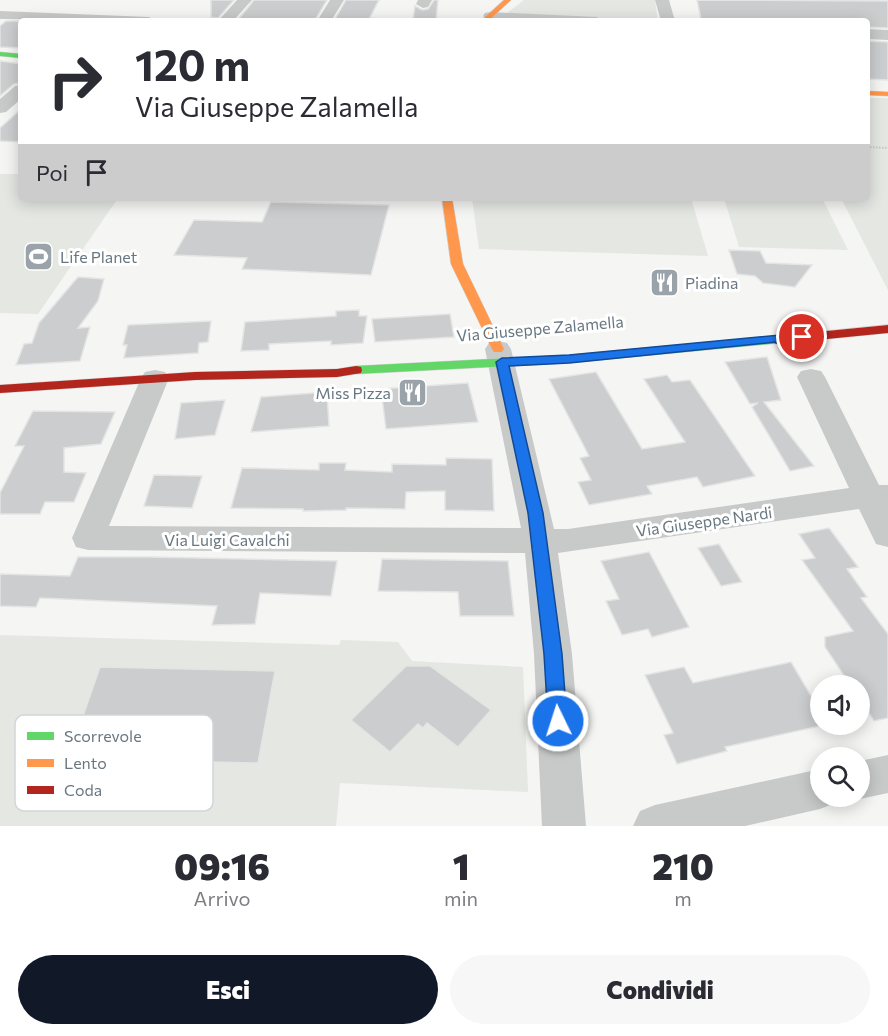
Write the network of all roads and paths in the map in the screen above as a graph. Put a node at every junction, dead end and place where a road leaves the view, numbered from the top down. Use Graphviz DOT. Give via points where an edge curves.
graph roads {
  1 [pos="14,0"];
  2 [pos="245,0"];
  3 [pos="337,0"];
  4 [pos="508,0"];
  5 [pos="662,0"];
  6 [pos="1,16"];
  7 [pos="52,18"];
  8 [pos="228,18"];
  9 [pos="326,18"];
  10 [pos="487,18"];
  11 [pos="667,18"];
  12 [pos="870,34"];
  13 [pos="888,35"];
  14 [pos="0,54"];
  15 [pos="18,56"];
  16 [pos="18,93"];
  17 [pos="870,93"];
  18 [pos="888,94"];
  19 [pos="0,108"];
  20 [pos="870,147"];
  21 [pos="888,148"];
  22 [pos="447,201"];
  23 [pos="888,328"];
  24 [pos="686,335"];
  25 [pos="507,359"];
  26 [pos="195,376"];
  27 [pos="810,377"];
  28 [pos="155,378"];
  29 [pos="0,389"];
  30 [pos="878,496"];
  31 [pos="888,535"];
  32 [pos="539,541"];
  33 [pos="888,774"];
  34 [pos="870,778"];
  35 [pos="810,791"];
  36 [pos="564,826"];
  37 [pos="655,826"];
  1 -- 6 [label="street"];
  2 -- 8 [label="street"];
  3 -- 9 [label="street"];
  4 -- 10 [label="street"];
  5 -- 11 [label="street"];
  6 -- 7 [label="street"];
  12 -- 13 [label="street"];
  14 -- 15 [label="street"];
  16 -- 19 [label="street"];
  17 -- 18 [label="street"];
  20 -- 21 [label="path"];
  22 -- 25 [label="street" via="457,264"];
  23 -- 25 [label="street, Via Giuseppe Zalamella" via="569,359"];
  24 -- 25 [label="street"];
  25 -- 26 [label="street, Via Giuseppe Zalamella" via="298,363"];
  25 -- 26 [label="street, Via Giuseppe Zalamella" via="498,370"];
  25 -- 32 [label="street"];
  26 -- 28 [label="street, Via Giuseppe Zalamella"];
  27 -- 30 [label="street"];
  28 -- 29 [label="street, Via Giuseppe Zalamella"];
  28 -- 32 [label="street, Via Luigi Cavalchi" via="88,538"];
  30 -- 31 [label="street"];
  30 -- 32 [label="street, Via Giuseppe Nardi" via="568,541"];
  32 -- 36 [label="street" via="553,654"];
  33 -- 34 [label="street"];
  35 -- 37 [label="street"];
}
